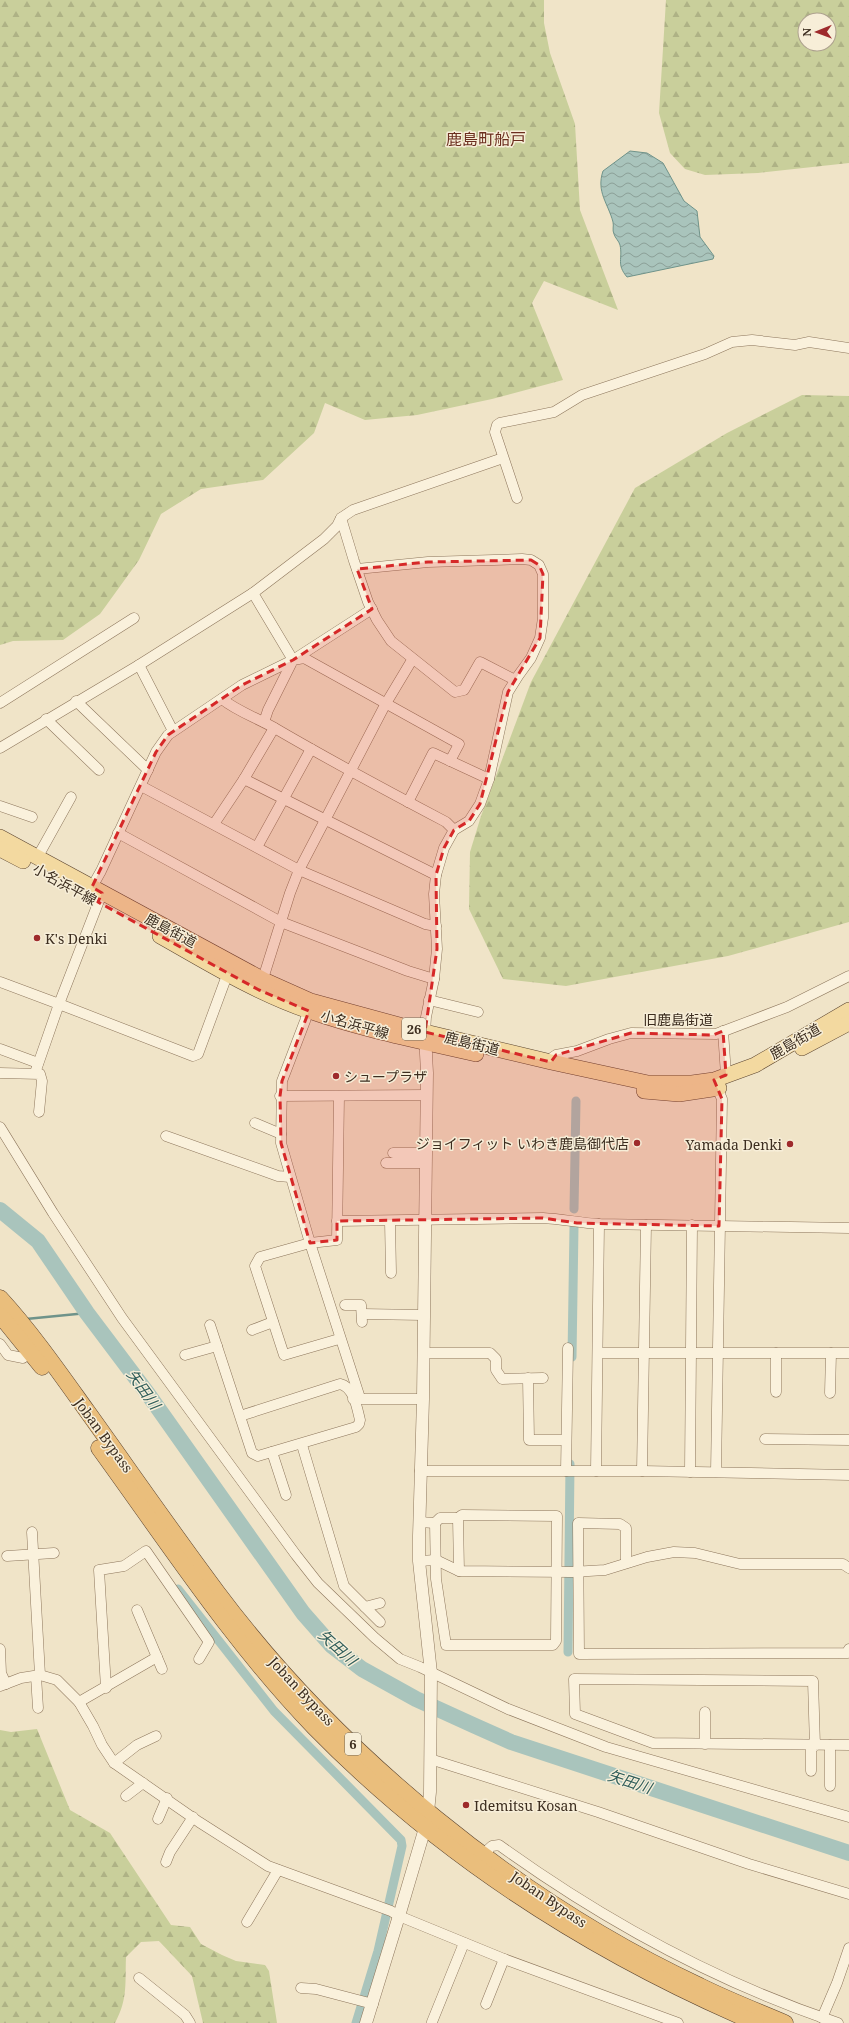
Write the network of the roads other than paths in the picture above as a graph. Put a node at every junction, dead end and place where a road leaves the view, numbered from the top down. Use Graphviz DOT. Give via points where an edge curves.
graph roads {
  1 [pos="849,348"];
  2 [pos="503,458"];
  3 [pos="517,498"];
  4 [pos="341,518"];
  5 [pos="357,569"];
  6 [pos="253,594"];
  7 [pos="372,609"];
  8 [pos="134,618"];
  9 [pos="293,660"];
  10 [pos="412,660"];
  11 [pos="139,665"];
  12 [pos="515,680"];
  13 [pos="222,699"];
  14 [pos="76,701"];
  15 [pos="0,703"];
  16 [pos="385,705"];
  17 [pos="46,719"];
  18 [pos="264,722"];
  19 [pos="274,728"];
  20 [pos="173,731"];
  21 [pos="0,748"];
  22 [pos="311,749"];
  23 [pos="450,761"];
  24 [pos="99,770"];
  25 [pos="148,770"];
  26 [pos="350,772"];
  27 [pos="244,779"];
  28 [pos="488,779"];
  29 [pos="141,786"];
  30 [pos="71,797"];
  31 [pos="283,800"];
  32 [pos="408,802"];
  33 [pos="0,806"];
  34 [pos="32,816"];
  35 [pos="325,821"];
  36 [pos="214,824"];
  37 [pos="454,830"];
  38 [pos="118,833"];
  39 [pos="0,837"];
  40 [pos="257,847"];
  41 [pos="0,849"];
  42 [pos="37,858"];
  43 [pos="299,870"];
  44 [pos="436,875"];
  45 [pos="97,894"];
  46 [pos="281,922"];
  47 [pos="436,926"];
  48 [pos="849,976"];
  49 [pos="226,978"];
  50 [pos="434,979"];
  51 [pos="0,982"];
  52 [pos="261,985"];
  53 [pos="430,1000"];
  54 [pos="59,1004"];
  55 [pos="310,1006"];
  56 [pos="849,1010"];
  57 [pos="478,1012"];
  58 [pos="849,1023"];
  59 [pos="723,1031"];
  60 [pos="425,1037"];
  61 [pos="0,1049"];
  62 [pos="551,1062"];
  63 [pos="38,1063"];
  64 [pos="0,1073"];
  65 [pos="35,1074"];
  66 [pos="719,1081"];
  67 [pos="426,1095"];
  68 [pos="280,1096"];
  69 [pos="339,1096"];
  70 [pos="39,1112"];
  71 [pos="255,1123"];
  72 [pos="0,1127"];
  73 [pos="281,1134"];
  74 [pos="166,1136"];
  75 [pos="393,1153"];
  76 [pos="425,1158"];
  77 [pos="386,1163"];
  78 [pos="290,1176"];
  79 [pos="424,1220"];
  80 [pos="337,1221"];
  81 [pos="390,1221"];
  82 [pos="599,1224"];
  83 [pos="646,1225"];
  84 [pos="692,1225"];
  85 [pos="719,1226"];
  86 [pos="849,1228"];
  87 [pos="310,1243"];
  88 [pos="391,1272"];
  89 [pos="346,1305"];
  90 [pos="2,1306"];
  91 [pos="423,1315"];
  92 [pos="273,1322"];
  93 [pos="210,1324"];
  94 [pos="252,1330"];
  95 [pos="339,1339"];
  96 [pos="28,1343"];
  97 [pos="0,1344"];
  98 [pos="217,1346"];
  99 [pos="568,1348"];
  100 [pos="644,1352"];
  101 [pos="424,1353"];
  102 [pos="598,1353"];
  103 [pos="690,1353"];
  104 [pos="718,1353"];
  105 [pos="776,1353"];
  106 [pos="831,1353"];
  107 [pos="849,1353"];
  108 [pos="185,1356"];
  109 [pos="528,1378"];
  110 [pos="543,1378"];
  111 [pos="776,1392"];
  112 [pos="830,1394"];
  113 [pos="357,1399"];
  114 [pos="423,1399"];
  115 [pos="240,1416"];
  116 [pos="765,1439"];
  117 [pos="566,1440"];
  118 [pos="849,1440"];
  119 [pos="302,1444"];
  120 [pos="272,1452"];
  121 [pos="420,1471"];
  122 [pos="571,1471"];
  123 [pos="596,1471"];
  124 [pos="642,1471"];
  125 [pos="690,1472"];
  126 [pos="716,1472"];
  127 [pos="849,1475"];
  128 [pos="286,1495"];
  129 [pos="458,1518"];
  130 [pos="419,1522"];
  131 [pos="435,1522"];
  132 [pos="32,1532"];
  133 [pos="54,1553"];
  134 [pos="33,1555"];
  135 [pos="7,1556"];
  136 [pos="436,1560"];
  137 [pos="419,1561"];
  138 [pos="626,1563"];
  139 [pos="849,1568"];
  140 [pos="459,1571"];
  141 [pos="568,1572"];
  142 [pos="380,1603"];
  143 [pos="365,1607"];
  144 [pos="137,1610"];
  145 [pos="380,1622"];
  146 [pos="0,1649"];
  147 [pos="849,1649"];
  148 [pos="157,1658"];
  149 [pos="199,1659"];
  150 [pos="162,1669"];
  151 [pos="38,1675"];
  152 [pos="431,1676"];
  153 [pos="3,1685"];
  154 [pos="106,1688"];
  155 [pos="79,1702"];
  156 [pos="38,1708"];
  157 [pos="705,1712"];
  158 [pos="156,1736"];
  159 [pos="706,1744"];
  160 [pos="813,1746"];
  161 [pos="830,1746"];
  162 [pos="849,1746"];
  163 [pos="430,1760"];
  164 [pos="114,1763"];
  165 [pos="811,1771"];
  166 [pos="143,1783"];
  167 [pos="830,1786"];
  168 [pos="126,1796"];
  169 [pos="167,1798"];
  170 [pos="428,1812"];
  171 [pos="193,1817"];
  172 [pos="849,1817"];
  173 [pos="158,1819"];
  174 [pos="425,1828"];
  175 [pos="483,1854"];
  176 [pos="166,1862"];
  177 [pos="278,1870"];
  178 [pos="849,1894"];
  179 [pos="391,1911"];
  180 [pos="248,1922"];
  181 [pos="464,1943"];
  182 [pos="849,1948"];
  183 [pos="504,1959"];
  184 [pos="139,1978"];
  185 [pos="301,1988"];
  186 [pos="372,2004"];
  187 [pos="486,2004"];
  188 [pos="822,2018"];
  189 [pos="665,2021"];
  190 [pos="432,2022"];
  191 [pos="190,2023"];
  192 [pos="366,2023"];
  193 [pos="678,2023"];
  194 [pos="756,2023"];
  195 [pos="785,2023"];
  196 [pos="838,2023"];
  1 -- 2 [label="street" via="810,342 795,345 752,340 732,342 582,395 554,412 497,425 495,432"];
  2 -- 3 [label="street"];
  2 -- 4 [label="street" via="353,510"];
  4 -- 5 [label="street"];
  4 -- 6 [label="street" via="324,539"];
  5 -- 7 [label="street"];
  5 -- 12 [label="street" via="428,562 514,559 531,560 539,565 543,574 543,618 540,638 531,658"];
  6 -- 9 [label="street"];
  6 -- 11 [label="street"];
  7 -- 9 [label="street"];
  7 -- 10 [label="street" via="391,640"];
  8 -- 15 [label="street"];
  9 -- 13 [label="street" via="242,685"];
  9 -- 16 [label="street" via="304,658"];
  9 -- 18 [label="street"];
  10 -- 12 [label="street" via="455,692 464,690 480,662"];
  10 -- 16 [label="street"];
  11 -- 14 [label="street"];
  11 -- 20 [label="street"];
  12 -- 28 [label="street" via="508,692"];
  13 -- 18 [label="street"];
  13 -- 20 [label="street"];
  14 -- 17 [label="street"];
  14 -- 25 [label="street"];
  16 -- 23 [label="street" via="459,744"];
  16 -- 26 [label="street"];
  17 -- 21 [label="street"];
  17 -- 24 [label="street"];
  18 -- 19 [label="street"];
  19 -- 22 [label="street"];
  19 -- 27 [label="street"];
  20 -- 25 [label="street" via="156,752"];
  22 -- 26 [label="street"];
  22 -- 31 [label="street"];
  23 -- 28 [label="street"];
  23 -- 32 [label="street" via="433,754"];
  25 -- 29 [label="street"];
  26 -- 32 [label="street"];
  26 -- 35 [label="street"];
  27 -- 31 [label="street"];
  27 -- 36 [label="street"];
  28 -- 37 [label="street" via="480,804 469,821"];
  29 -- 36 [label="street"];
  29 -- 38 [label="street"];
  30 -- 42 [label="street"];
  31 -- 35 [label="street"];
  31 -- 40 [label="street"];
  32 -- 37 [label="street" via="446,822"];
  33 -- 34 [label="street"];
  35 -- 43 [label="street"];
  35 -- 44 [label="street"];
  36 -- 40 [label="street"];
  37 -- 44 [label="street" via="444,848"];
  38 -- 45 [label="street" via="101,871"];
  38 -- 46 [label="street"];
  39 -- 42 [label="main road, 26"];
  40 -- 43 [label="street"];
  41 -- 45 [label="main road, 小名浜平線 / 26"];
  42 -- 45 [label="main road, 26"];
  43 -- 46 [label="street"];
  43 -- 47 [label="street" via="425,924"];
  44 -- 47 [label="street"];
  45 -- 52 [label="main road, 小名浜平線 / 26"];
  45 -- 54 [label="street"];
  46 -- 50 [label="street"];
  46 -- 52 [label="street"];
  47 -- 50 [label="street" via="438,949"];
  48 -- 59 [label="street, 旧鹿島街道" via="787,1007"];
  49 -- 54 [label="street" via="198,1054 193,1056"];
  50 -- 53 [label="street"];
  51 -- 54 [label="street"];
  52 -- 55 [label="main road, 小名浜平線 / 26"];
  53 -- 57 [label="street"];
  53 -- 60 [label="street"];
  54 -- 63 [label="street"];
  55 -- 60 [label="main road, 小名浜平線 / 26" via="382,1032"];
  55 -- 68 [label="street" via="282,1081"];
  56 -- 66 [label="main road, 鹿島街道 / 26" via="754,1065"];
  58 -- 66 [label="main road, 小名浜平線 / 26" via="742,1080"];
  59 -- 62 [label="street, 旧鹿島街道" via="712,1035 631,1033 556,1055"];
  59 -- 66 [label="street"];
  60 -- 62 [label="main road, 鹿島街道 / 26"];
  60 -- 66 [label="main road, 小名浜平線 / 26" via="613,1086 650,1092 679,1094"];
  60 -- 67 [label="street"];
  61 -- 63 [label="street"];
  62 -- 66 [label="main road, 鹿島街道 / 26" via="648,1083"];
  63 -- 65 [label="street"];
  64 -- 65 [label="street"];
  65 -- 70 [label="street" via="41,1076"];
  66 -- 85 [label="street" via="722,1099"];
  67 -- 69 [label="street"];
  67 -- 76 [label="street"];
  68 -- 69 [label="street"];
  68 -- 73 [label="street"];
  69 -- 80 [label="street"];
  71 -- 73 [label="street"];
  72 -- 152 [label="street" via="122,1318 306,1568 345,1610 393,1654 420,1667"];
  73 -- 78 [label="street"];
  74 -- 78 [label="street" via="278,1176"];
  75 -- 76 [label="street"];
  76 -- 77 [label="street"];
  76 -- 79 [label="street"];
  78 -- 87 [label="street"];
  79 -- 81 [label="street"];
  79 -- 82 [label="street" via="543,1218"];
  79 -- 91 [label="street"];
  80 -- 81 [label="street"];
  80 -- 87 [label="street" via="337,1240"];
  81 -- 88 [label="street"];
  82 -- 83 [label="street"];
  82 -- 102 [label="street"];
  83 -- 84 [label="street"];
  83 -- 100 [label="street"];
  84 -- 85 [label="street"];
  84 -- 103 [label="street"];
  85 -- 86 [label="street"];
  85 -- 104 [label="street"];
  87 -- 92 [label="street" via="260,1257 255,1266"];
  87 -- 95 [label="street"];
  89 -- 91 [label="street" via="362,1305 362,1318"];
  90 -- 96 [label="highway, Joban Bypass / 6"];
  91 -- 101 [label="street"];
  92 -- 94 [label="street"];
  92 -- 95 [label="street" via="284,1355"];
  93 -- 98 [label="street"];
  95 -- 113 [label="street"];
  96 -- 97 [label="street" via="23,1358 8,1355"];
  96 -- 170 [label="highway, Joban Bypass / 6" via="254,1638 328,1719"];
  96 -- 174 [label="highway, Joban Bypass / 6" via="210,1602 245,1646 314,1726"];
  98 -- 108 [label="street"];
  98 -- 115 [label="street"];
  99 -- 117 [label="street"];
  100 -- 102 [label="street"];
  100 -- 103 [label="street"];
  100 -- 124 [label="street"];
  101 -- 109 [label="street" via="490,1353 496,1359 496,1370 502,1379"];
  101 -- 114 [label="street"];
  102 -- 123 [label="street"];
  103 -- 104 [label="street"];
  103 -- 125 [label="street"];
  104 -- 105 [label="street"];
  104 -- 126 [label="street"];
  105 -- 106 [label="street"];
  105 -- 111 [label="street"];
  106 -- 107 [label="street"];
  106 -- 112 [label="street"];
  109 -- 110 [label="street"];
  109 -- 117 [label="street" via="529,1440"];
  113 -- 114 [label="street"];
  113 -- 115 [label="street" via="348,1388 340,1384"];
  113 -- 119 [label="street" via="360,1420 358,1426"];
  114 -- 121 [label="street"];
  115 -- 120 [label="street" via="252,1453 258,1456"];
  116 -- 118 [label="street"];
  117 -- 122 [label="street"];
  119 -- 120 [label="street"];
  119 -- 143 [label="street" via="344,1586"];
  120 -- 128 [label="street"];
  121 -- 122 [label="street"];
  121 -- 130 [label="street"];
  122 -- 123 [label="street"];
  123 -- 124 [label="street"];
  124 -- 125 [label="street"];
  125 -- 126 [label="street"];
  126 -- 127 [label="street"];
  129 -- 131 [label="street" via="440,1518"];
  129 -- 140 [label="street"];
  129 -- 141 [label="street" via="462,1514 557,1516"];
  130 -- 131 [label="street"];
  130 -- 137 [label="street"];
  131 -- 136 [label="street"];
  132 -- 134 [label="street"];
  133 -- 134 [label="street"];
  134 -- 135 [label="street"];
  134 -- 151 [label="street"];
  136 -- 137 [label="street"];
  136 -- 140 [label="street"];
  136 -- 141 [label="street" via="436,1578 446,1645 554,1645"];
  137 -- 152 [label="street"];
  138 -- 139 [label="street" via="660,1554 684,1552 740,1564 843,1564"];
  138 -- 141 [label="street" via="605,1570"];
  138 -- 141 [label="street" via="626,1528 620,1524 578,1523"];
  140 -- 141 [label="street"];
  141 -- 147 [label="street" via="579,1654 847,1653"];
  142 -- 143 [label="street"];
  143 -- 145 [label="street"];
  144 -- 148 [label="street"];
  146 -- 153 [label="street"];
  148 -- 150 [label="street"];
  148 -- 154 [label="street"];
  149 -- 154 [label="street" via="209,1642 146,1551 124,1566 99,1570"];
  151 -- 153 [label="street"];
  151 -- 155 [label="street" via="57,1680"];
  151 -- 156 [label="street"];
  152 -- 163 [label="street"];
  152 -- 172 [label="street" via="606,1747"];
  154 -- 155 [label="street"];
  155 -- 164 [label="street"];
  157 -- 159 [label="street"];
  158 -- 164 [label="street" via="137,1745"];
  159 -- 160 [label="street"];
  159 -- 160 [label="street" via="653,1744 575,1714 574,1679 813,1681"];
  160 -- 161 [label="street"];
  160 -- 165 [label="street"];
  161 -- 162 [label="street"];
  161 -- 167 [label="street"];
  163 -- 170 [label="street"];
  163 -- 178 [label="street"];
  164 -- 166 [label="street"];
  166 -- 168 [label="street"];
  166 -- 169 [label="street"];
  169 -- 171 [label="street"];
  169 -- 173 [label="street"];
  170 -- 174 [label="street"];
  170 -- 175 [label="highway, Joban Bypass / 6"];
  171 -- 176 [label="street"];
  171 -- 177 [label="street" via="259,1861"];
  174 -- 179 [label="street"];
  174 -- 194 [label="highway, Joban Bypass / 6" via="501,1885 588,1941 695,1997"];
  175 -- 188 [label="street" via="492,1846 499,1845 615,1921 671,1952 763,1996"];
  175 -- 195 [label="highway, Joban Bypass / 6" via="560,1908 635,1952 700,1986"];
  177 -- 179 [label="street"];
  177 -- 180 [label="street"];
  179 -- 181 [label="street"];
  179 -- 186 [label="street"];
  181 -- 183 [label="street"];
  181 -- 190 [label="street"];
  182 -- 188 [label="street"];
  183 -- 187 [label="street"];
  183 -- 189 [label="street"];
  184 -- 191 [label="street" via="185,2015"];
  185 -- 186 [label="street" via="316,1989"];
  186 -- 192 [label="street"];
  188 -- 196 [label="street"];
  189 -- 193 [label="street"];
}
